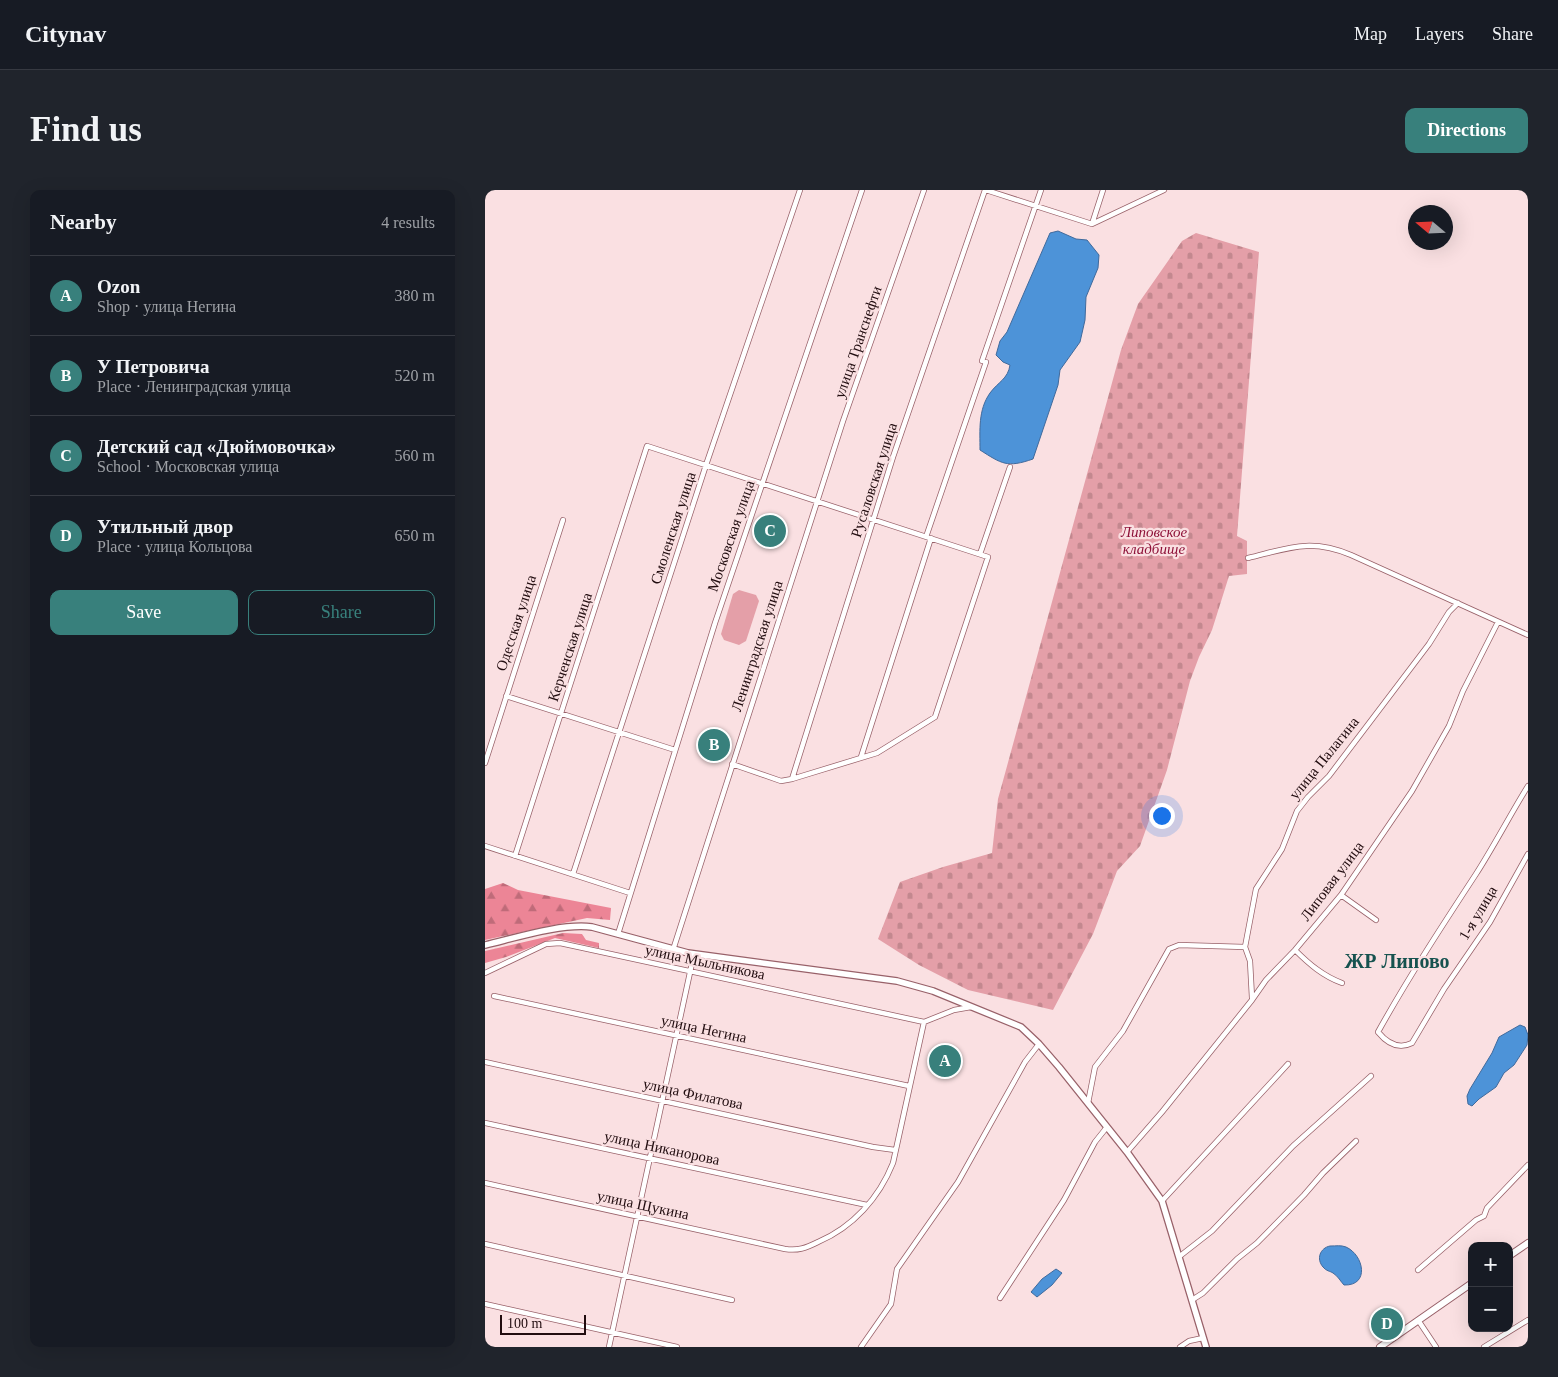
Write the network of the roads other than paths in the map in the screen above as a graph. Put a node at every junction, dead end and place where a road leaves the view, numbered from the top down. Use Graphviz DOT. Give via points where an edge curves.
graph roads {
  1 [pos="800,190"];
  2 [pos="861,190"];
  3 [pos="924,190"];
  4 [pos="985,190"];
  5 [pos="1041,190"];
  6 [pos="1103,190"];
  7 [pos="1163,190"];
  8 [pos="1036,205"];
  9 [pos="1092,224"];
  10 [pos="706,465"];
  11 [pos="1009,467"];
  12 [pos="762,484"];
  13 [pos="817,502"];
  14 [pos="874,519"];
  15 [pos="563,520"];
  16 [pos="929,537"];
  17 [pos="980,554"];
  18 [pos="1248,558"];
  19 [pos="1458,603"];
  20 [pos="1498,622"];
  21 [pos="1528,635"];
  22 [pos="506,696"];
  23 [pos="561,715"];
  24 [pos="619,733"];
  25 [pos="675,750"];
  26 [pos="861,757"];
  27 [pos="485,763"];
  28 [pos="733,764"];
  29 [pos="792,779"];
  30 [pos="1528,786"];
  31 [pos="485,846"];
  32 [pos="1528,854"];
  33 [pos="515,856"];
  34 [pos="573,874"];
  35 [pos="630,893"];
  36 [pos="1341,895"];
  37 [pos="1375,920"];
  38 [pos="618,934"];
  39 [pos="485,945"];
  40 [pos="1245,946"];
  41 [pos="673,950"];
  42 [pos="1295,950"];
  43 [pos="694,954"];
  44 [pos="690,971"];
  45 [pos="485,973"];
  46 [pos="1342,983"];
  47 [pos="494,996"];
  48 [pos="1252,1000"];
  49 [pos="957,1001"];
  50 [pos="972,1007"];
  51 [pos="955,1010"];
  52 [pos="924,1022"];
  53 [pos="677,1036"];
  54 [pos="1039,1044"];
  55 [pos="485,1062"];
  56 [pos="1288,1064"];
  57 [pos="1371,1076"];
  58 [pos="909,1086"];
  59 [pos="662,1100"];
  60 [pos="1088,1103"];
  61 [pos="485,1123"];
  62 [pos="1107,1127"];
  63 [pos="1356,1142"];
  64 [pos="895,1150"];
  65 [pos="1127,1152"];
  66 [pos="649,1158"];
  67 [pos="1528,1165"];
  68 [pos="485,1183"];
  69 [pos="1162,1201"];
  70 [pos="867,1205"];
  71 [pos="637,1216"];
  72 [pos="1528,1243"];
  73 [pos="485,1244"];
  74 [pos="1513,1253"];
  75 [pos="1180,1256"];
  76 [pos="1418,1270"];
  77 [pos="624,1275"];
  78 [pos="1468,1286"];
  79 [pos="1000,1298"];
  80 [pos="732,1300"];
  81 [pos="1192,1300"];
  82 [pos="485,1304"];
  83 [pos="1418,1320"];
  84 [pos="1528,1320"];
  85 [pos="612,1332"];
  86 [pos="1203,1338"];
  87 [pos="609,1347"];
  88 [pos="677,1347"];
  89 [pos="861,1347"];
  90 [pos="1180,1347"];
  91 [pos="1206,1347"];
  92 [pos="1380,1347"];
  93 [pos="1436,1347"];
  94 [pos="1484,1347"];
  1 -- 10 [label="street, Смоленская улица"];
  2 -- 12 [label="street, Московская улица"];
  3 -- 13 [label="street, улица Транснефти"];
  4 -- 8 [label="street"];
  4 -- 14 [label="street, Русаловская улица"];
  5 -- 8 [label="street"];
  6 -- 9 [label="street"];
  7 -- 9 [label="street"];
  8 -- 9 [label="street"];
  8 -- 16 [label="street"];
  10 -- 12 [label="street"];
  10 -- 23 [label="street, Керченская улица" via="647,446"];
  10 -- 24 [label="street, Смоленская улица"];
  11 -- 17 [label="street"];
  12 -- 13 [label="street"];
  12 -- 25 [label="street, Московская улица"];
  13 -- 14 [label="street"];
  13 -- 28 [label="street, Ленинградская улица"];
  14 -- 16 [label="street"];
  14 -- 29 [label="street, Русаловская улица"];
  15 -- 22 [label="street, Одесская улица"];
  16 -- 17 [label="street"];
  16 -- 26 [label="street"];
  17 -- 26 [label="street" via="988,556 935,717 877,753"];
  18 -- 19 [label="street" via="1317,545 1351,555"];
  19 -- 20 [label="street"];
  19 -- 40 [label="street, улица Палагина" via="1329,776 1297,812 1282,849 1256,889"];
  20 -- 21 [label="street"];
  20 -- 36 [label="street, Липовая улица" via="1436,750"];
  22 -- 23 [label="street"];
  22 -- 27 [label="street, Одесская улица"];
  23 -- 24 [label="street"];
  23 -- 33 [label="street, Керченская улица"];
  24 -- 25 [label="street"];
  24 -- 34 [label="street, Смоленская улица"];
  25 -- 35 [label="street, Московская улица"];
  26 -- 29 [label="street"];
  28 -- 29 [label="street" via="781,781"];
  28 -- 41 [label="street, Ленинградская улица"];
  30 -- 32 [label="street, 1-я улица" via="1378,1032 1389,1043 1402,1046 1412,1042 1490,922"];
  31 -- 33 [label="street"];
  33 -- 34 [label="street"];
  34 -- 35 [label="street"];
  35 -- 38 [label="street, Московская улица"];
  36 -- 37 [label="street"];
  36 -- 42 [label="street, Липовая улица"];
  38 -- 39 [label="street" via="574,926"];
  38 -- 41 [label="street"];
  40 -- 48 [label="street, улица Палагина" via="1250,961"];
  40 -- 60 [label="street" via="1169,948 1123,1031 1095,1067"];
  41 -- 43 [label="street"];
  42 -- 46 [label="street" via="1312,967"];
  42 -- 48 [label="street, Липовая улица"];
  43 -- 44 [label="street"];
  43 -- 49 [label="street" via="877,978 918,986"];
  44 -- 45 [label="street, улица Мыльникова" via="556,942"];
  44 -- 52 [label="street, улица Мыльникова"];
  44 -- 53 [label="street"];
  47 -- 53 [label="street, улица Негина"];
  48 -- 65 [label="street, Липовая улица"];
  49 -- 50 [label="street"];
  49 -- 51 [label="street"];
  50 -- 51 [label="street"];
  50 -- 54 [label="street" via="1015,1024"];
  51 -- 52 [label="street"];
  52 -- 58 [label="street"];
  53 -- 58 [label="street, улица Негина"];
  53 -- 59 [label="street"];
  54 -- 60 [label="street"];
  54 -- 89 [label="street" via="942,1207 900,1264 891,1304"];
  55 -- 59 [label="street, улица Филатова"];
  56 -- 69 [label="street"];
  57 -- 75 [label="street" via="1293,1146 1212,1231"];
  58 -- 64 [label="street"];
  59 -- 64 [label="street, улица Филатова"];
  59 -- 66 [label="street"];
  60 -- 62 [label="street"];
  61 -- 66 [label="street, улица Никанорова"];
  62 -- 65 [label="street"];
  62 -- 79 [label="street"];
  63 -- 81 [label="street" via="1290,1210"];
  64 -- 70 [label="street" via="886,1178"];
  65 -- 69 [label="street"];
  66 -- 70 [label="street, улица Никанорова"];
  66 -- 71 [label="street"];
  67 -- 76 [label="street" via="1487,1208 1484,1216"];
  68 -- 71 [label="street, улица Щукина"];
  69 -- 75 [label="street"];
  70 -- 71 [label="street, улица Щукина" via="838,1233 795,1250"];
  71 -- 77 [label="street"];
  72 -- 74 [label="main road"];
  73 -- 77 [label="street"];
  75 -- 81 [label="street"];
  77 -- 80 [label="street"];
  77 -- 85 [label="street"];
  78 -- 83 [label="main road"];
  81 -- 86 [label="street"];
  82 -- 85 [label="street"];
  83 -- 92 [label="main road"];
  83 -- 93 [label="street"];
  84 -- 94 [label="street"];
  85 -- 87 [label="street"];
  85 -- 88 [label="street"];
  86 -- 90 [label="street"];
  86 -- 91 [label="street"];
}
